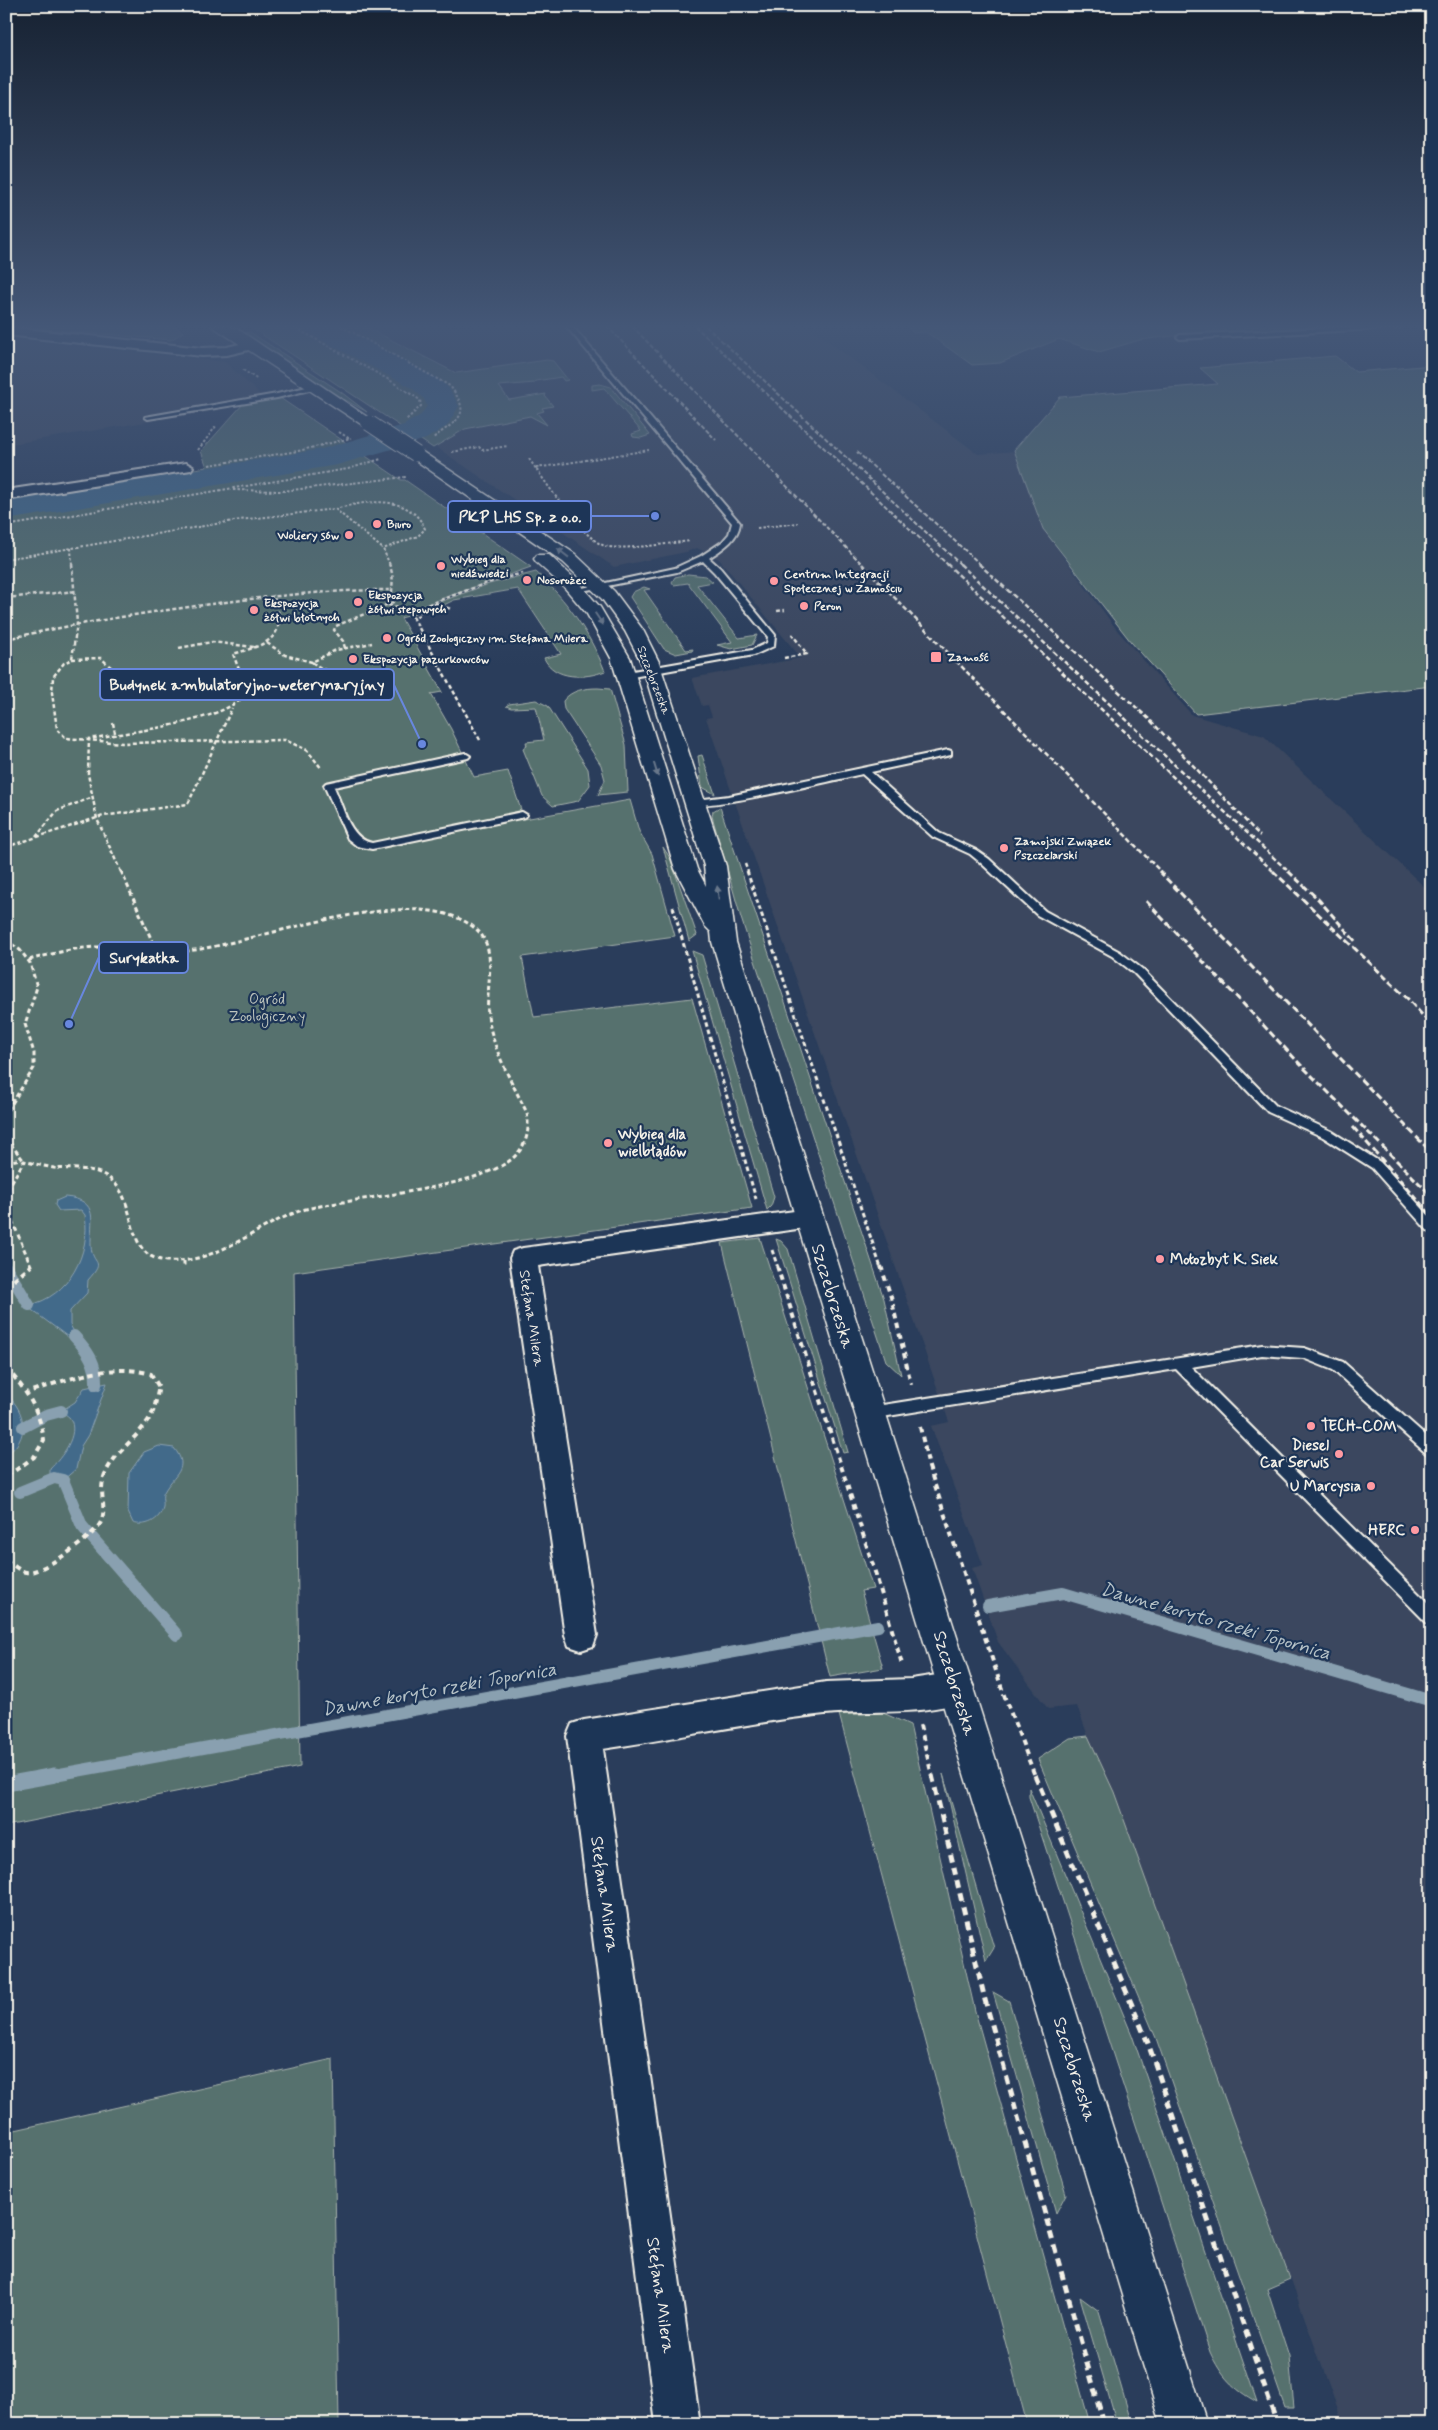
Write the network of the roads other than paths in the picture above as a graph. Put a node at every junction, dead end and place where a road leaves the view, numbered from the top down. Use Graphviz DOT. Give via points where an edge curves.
graph roads {
  1 [pos="366,439"];
  2 [pos="395,439"];
  3 [pos="663,439"];
  4 [pos="186,467"];
  5 [pos="6,495"];
  6 [pos="704,558"];
  7 [pos="600,586"];
  8 [pos="577,590"];
  9 [pos="653,670"];
  10 [pos="627,675"];
  11 [pos="948,753"];
  12 [pos="465,756"];
  13 [pos="864,771"];
  14 [pos="696,803"];
  15 [pos="522,815"];
  16 [pos="724,942"];
  17 [pos="809,1219"];
  18 [pos="1432,1228"];
  19 [pos="1178,1363"];
  20 [pos="870,1413"];
  21 [pos="1432,1450"];
  22 [pos="1432,1618"];
  23 [pos="581,1635"];
  24 [pos="957,1688"];
  25 [pos="678,2424"];
  26 [pos="1184,2424"];
  1 -- 8 [label="street, Szczebrzeska" via="525,545"];
  7 -- 2 [label="street, Szczebrzeska, one-way, bridge" via="548,541"];
  3 -- 6 [label="lane" via="736,526 725,543"];
  4 -- 5 [label="street"];
  6 -- 7 [label="lane" via="677,570"];
  6 -- 9 [label="lane" via="772,637 771,644 754,652"];
  7 -- 8 [label="lane"];
  7 -- 9 [label="street, Szczebrzeska" via="634,630"];
  8 -- 10 [label="street, Szczebrzeska, one-way" via="605,628"];
  9 -- 10 [label="lane"];
  9 -- 14 [label="street, Szczebrzeska"];
  10 -- 16 [label="street, Szczebrzeska, one-way" via="686,868"];
  11 -- 13 [label="lane"];
  12 -- 15 [label="lane" via="329,785 354,842 366,845"];
  13 -- 14 [label="lane"];
  13 -- 18 [label="lane" via="936,835 973,852 1042,913 1116,954 1138,971 1272,1109 1327,1134 1376,1165"];
  16 -- 14 [label="street, Szczebrzeska, one-way" via="715,866"];
  16 -- 17 [label="street, Szczebrzeska"];
  17 -- 20 [label="street, Szczebrzeska"];
  17 -- 23 [label="street, Stefana Milera" via="523,1258"];
  19 -- 20 [label="lane"];
  19 -- 21 [label="lane" via="1262,1350 1304,1352 1338,1366"];
  19 -- 22 [label="lane"];
  20 -- 24 [label="street, Szczebrzeska"];
  24 -- 25 [label="street, Stefana Milera" via="911,1695 826,1698 584,1736"];
  24 -- 26 [label="street, Szczebrzeska"];
}
